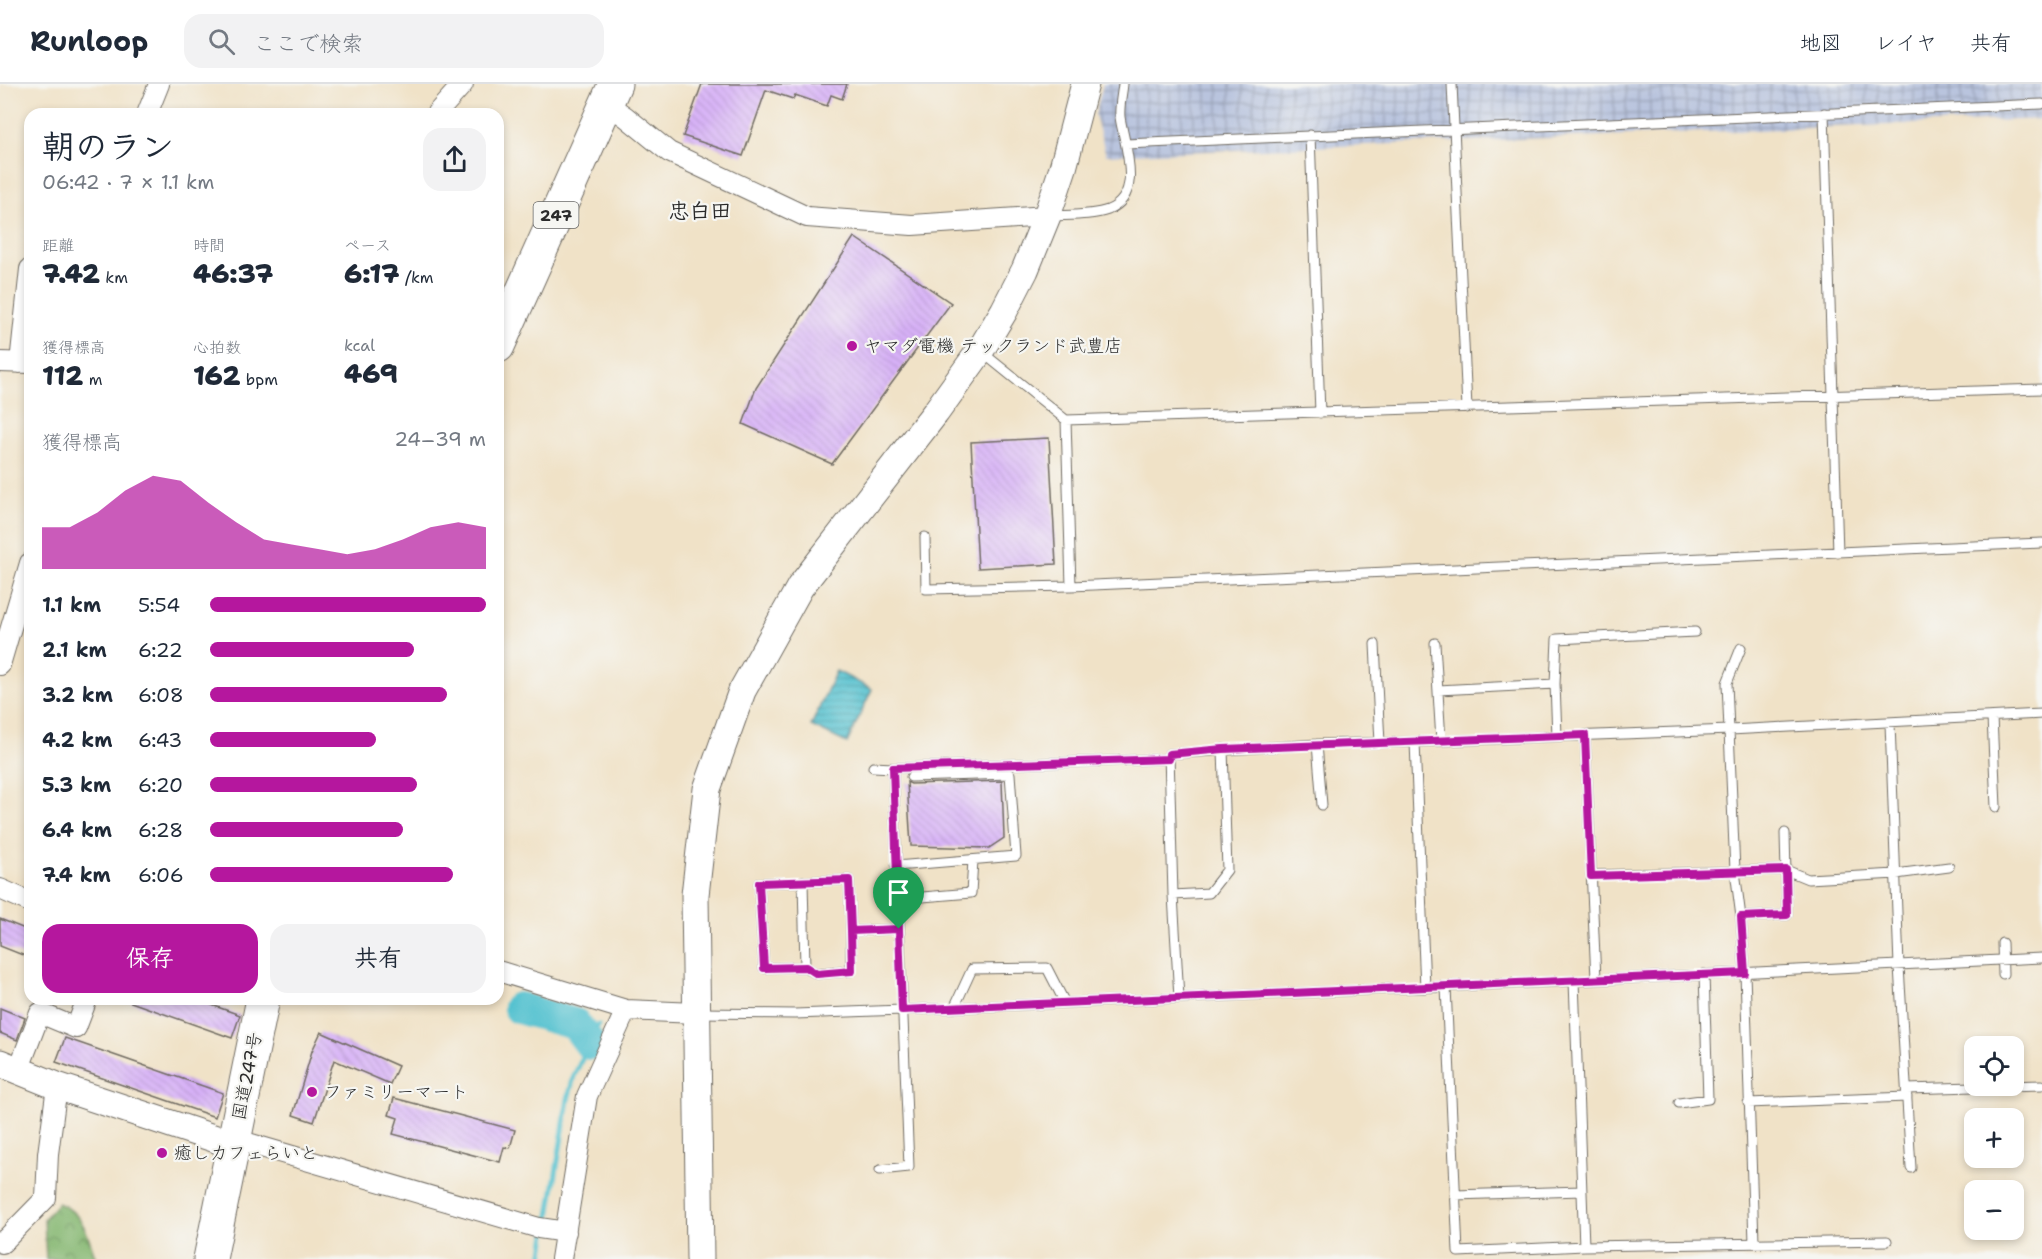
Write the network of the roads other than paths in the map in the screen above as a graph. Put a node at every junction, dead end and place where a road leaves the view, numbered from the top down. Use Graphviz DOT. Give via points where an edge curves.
graph roads {
  1 [pos="159,84"];
  2 [pos="463,84"];
  3 [pos="1085,84"];
  4 [pos="1123,84"];
  5 [pos="1452,84"];
  6 [pos="610,94"];
  7 [pos="2042,104"];
  8 [pos="149,108"];
  9 [pos="441,108"];
  10 [pos="1824,113"];
  11 [pos="1454,129"];
  12 [pos="1310,135"];
  13 [pos="1126,144"];
  14 [pos="1047,216"];
  15 [pos="504,332"];
  16 [pos="980,351"];
  17 [pos="0,362"];
  18 [pos="24,363"];
  19 [pos="2042,389"];
  20 [pos="1834,396"];
  21 [pos="1467,408"];
  22 [pos="1320,413"];
  23 [pos="1066,420"];
  24 [pos="925,537"];
  25 [pos="2042,543"];
  26 [pos="1838,554"];
  27 [pos="24,583"];
  28 [pos="1071,586"];
  29 [pos="1695,632"];
  30 [pos="1435,643"];
  31 [pos="1375,644"];
  32 [pos="1741,648"];
  33 [pos="0,665"];
  34 [pos="1555,684"];
  35 [pos="1438,690"];
  36 [pos="2042,714"];
  37 [pos="1992,717"];
  38 [pos="1890,723"];
  39 [pos="1730,730"];
  40 [pos="1585,735"];
  41 [pos="1557,736"];
  42 [pos="1441,741"];
  43 [pos="1415,742"];
  44 [pos="1380,743"];
  45 [pos="1317,744"];
  46 [pos="1223,749"];
  47 [pos="1169,759"];
  48 [pos="873,767"];
  49 [pos="893,768"];
  50 [pos="911,777"];
  51 [pos="1322,805"];
  52 [pos="1996,807"];
  53 [pos="1785,833"];
  54 [pos="973,860"];
  55 [pos="896,866"];
  56 [pos="1949,867"];
  57 [pos="1786,870"];
  58 [pos="1735,871"];
  59 [pos="1896,874"];
  60 [pos="1591,876"];
  61 [pos="803,881"];
  62 [pos="0,889"];
  63 [pos="1173,895"];
  64 [pos="898,898"];
  65 [pos="24,899"];
  66 [pos="1741,917"];
  67 [pos="899,929"];
  68 [pos="851,931"];
  69 [pos="2002,943"];
  70 [pos="2042,958"];
  71 [pos="2003,960"];
  72 [pos="1899,966"];
  73 [pos="806,967"];
  74 [pos="504,973"];
  75 [pos="1745,973"];
  76 [pos="1704,974"];
  77 [pos="2003,974"];
  78 [pos="1596,979"];
  79 [pos="1574,981"];
  80 [pos="1446,987"];
  81 [pos="1425,988"];
  82 [pos="1179,998"];
  83 [pos="1065,1003"];
  84 [pos="85,1005"];
  85 [pos="261,1005"];
  86 [pos="954,1008"];
  87 [pos="626,1010"];
  88 [pos="902,1010"];
  89 [pos="696,1012"];
  90 [pos="9,1067"];
  91 [pos="2042,1085"];
  92 [pos="57,1086"];
  93 [pos="1907,1093"];
  94 [pos="1679,1103"];
  95 [pos="1748,1103"];
  96 [pos="234,1141"];
  97 [pos="1911,1168"];
  98 [pos="880,1170"];
  99 [pos="1582,1191"];
  100 [pos="1455,1195"];
  101 [pos="554,1230"];
  102 [pos="1887,1240"];
  103 [pos="0,1242"];
  104 [pos="1754,1242"];
  105 [pos="1584,1246"];
  106 [pos="210,1259"];
  107 [pos="561,1259"];
  108 [pos="700,1259"];
  1 -- 8 [label="street"];
  2 -- 9 [label="street"];
  3 -- 14 [label="street"];
  4 -- 13 [label="lane" via="1120,114"];
  5 -- 11 [label="lane"];
  6 -- 14 [label="street" via="626,117 669,152 807,217 912,225"];
  6 -- 15 [label="highway, 247"];
  7 -- 10 [label="lane"];
  10 -- 11 [label="lane"];
  10 -- 20 [label="lane"];
  11 -- 12 [label="lane"];
  11 -- 21 [label="lane"];
  12 -- 13 [label="lane"];
  12 -- 22 [label="lane"];
  13 -- 14 [label="lane" via="1130,181 1124,198 1109,210"];
  14 -- 16 [label="street" via="1025,270"];
  16 -- 23 [label="lane"];
  16 -- 89 [label="street" via="800,587 742,691 707,789 695,895"];
  17 -- 18 [label="street"];
  19 -- 20 [label="lane"];
  20 -- 21 [label="lane"];
  20 -- 26 [label="lane"];
  21 -- 22 [label="lane"];
  22 -- 23 [label="lane"];
  23 -- 28 [label="lane"];
  24 -- 28 [label="lane" via="926,589"];
  25 -- 26 [label="lane"];
  26 -- 28 [label="lane"];
  27 -- 33 [label="street"];
  29 -- 34 [label="lane" via="1557,639"];
  30 -- 35 [label="lane"];
  31 -- 44 [label="lane"];
  32 -- 39 [label="lane" via="1727,683"];
  34 -- 35 [label="lane"];
  34 -- 41 [label="lane"];
  35 -- 42 [label="lane"];
  36 -- 37 [label="lane"];
  37 -- 38 [label="lane"];
  37 -- 52 [label="lane"];
  38 -- 39 [label="lane"];
  38 -- 59 [label="lane"];
  39 -- 40 [label="lane"];
  39 -- 58 [label="lane"];
  40 -- 41 [label="lane"];
  40 -- 60 [label="lane"];
  41 -- 42 [label="lane"];
  42 -- 43 [label="lane"];
  43 -- 44 [label="lane"];
  43 -- 81 [label="lane"];
  44 -- 45 [label="lane"];
  45 -- 46 [label="lane"];
  45 -- 51 [label="lane"];
  46 -- 47 [label="lane" via="1169,754"];
  46 -- 63 [label="lane" via="1227,870 1209,893"];
  47 -- 49 [label="lane"];
  47 -- 63 [label="lane"];
  48 -- 49 [label="lane"];
  49 -- 55 [label="lane"];
  50 -- 54 [label="lane" via="1010,774 1016,856"];
  53 -- 57 [label="lane"];
  54 -- 55 [label="lane"];
  54 -- 64 [label="lane" via="971,893"];
  55 -- 64 [label="lane"];
  56 -- 59 [label="lane"];
  57 -- 58 [label="lane"];
  57 -- 59 [label="lane" via="1808,879"];
  57 -- 66 [label="lane" via="1787,915"];
  58 -- 60 [label="lane"];
  58 -- 66 [label="lane"];
  59 -- 72 [label="lane"];
  60 -- 78 [label="lane"];
  61 -- 68 [label="lane" via="849,880"];
  61 -- 73 [label="lane"];
  61 -- 73 [label="lane" via="759,883 764,968"];
  62 -- 65 [label="street"];
  63 -- 82 [label="lane"];
  64 -- 67 [label="lane"];
  66 -- 75 [label="lane"];
  67 -- 68 [label="lane"];
  67 -- 88 [label="lane"];
  68 -- 73 [label="lane" via="852,971 817,974"];
  69 -- 71 [label="lane"];
  70 -- 71 [label="lane"];
  71 -- 72 [label="lane"];
  71 -- 77 [label="lane"];
  72 -- 75 [label="lane"];
  72 -- 93 [label="lane"];
  74 -- 87 [label="street"];
  75 -- 76 [label="lane"];
  75 -- 95 [label="lane"];
  76 -- 78 [label="lane"];
  76 -- 94 [label="lane" via="1708,1099"];
  78 -- 79 [label="lane"];
  79 -- 80 [label="lane"];
  79 -- 99 [label="lane"];
  80 -- 81 [label="lane"];
  80 -- 100 [label="lane"];
  81 -- 82 [label="lane"];
  82 -- 83 [label="lane"];
  83 -- 86 [label="lane"];
  83 -- 86 [label="lane" via="1047,968 972,969"];
  84 -- 90 [label="street" via="76,1028 40,1013"];
  85 -- 96 [label="highway, 国道247号"];
  86 -- 88 [label="lane"];
  87 -- 89 [label="street"];
  87 -- 101 [label="street" via="587,1096"];
  88 -- 89 [label="lane"];
  88 -- 98 [label="lane" via="909,1167"];
  89 -- 108 [label="street"];
  90 -- 92 [label="street"];
  91 -- 93 [label="lane"];
  92 -- 96 [label="street" via="219,1140"];
  92 -- 103 [label="street" via="46,1198"];
  93 -- 95 [label="lane"];
  93 -- 97 [label="lane"];
  95 -- 104 [label="lane"];
  96 -- 101 [label="street"];
  96 -- 106 [label="highway, 国道247号"];
  99 -- 100 [label="lane"];
  99 -- 105 [label="lane"];
  100 -- 105 [label="lane" via="1458,1252"];
  101 -- 107 [label="street"];
  102 -- 104 [label="lane"];
  104 -- 105 [label="lane"];
}
